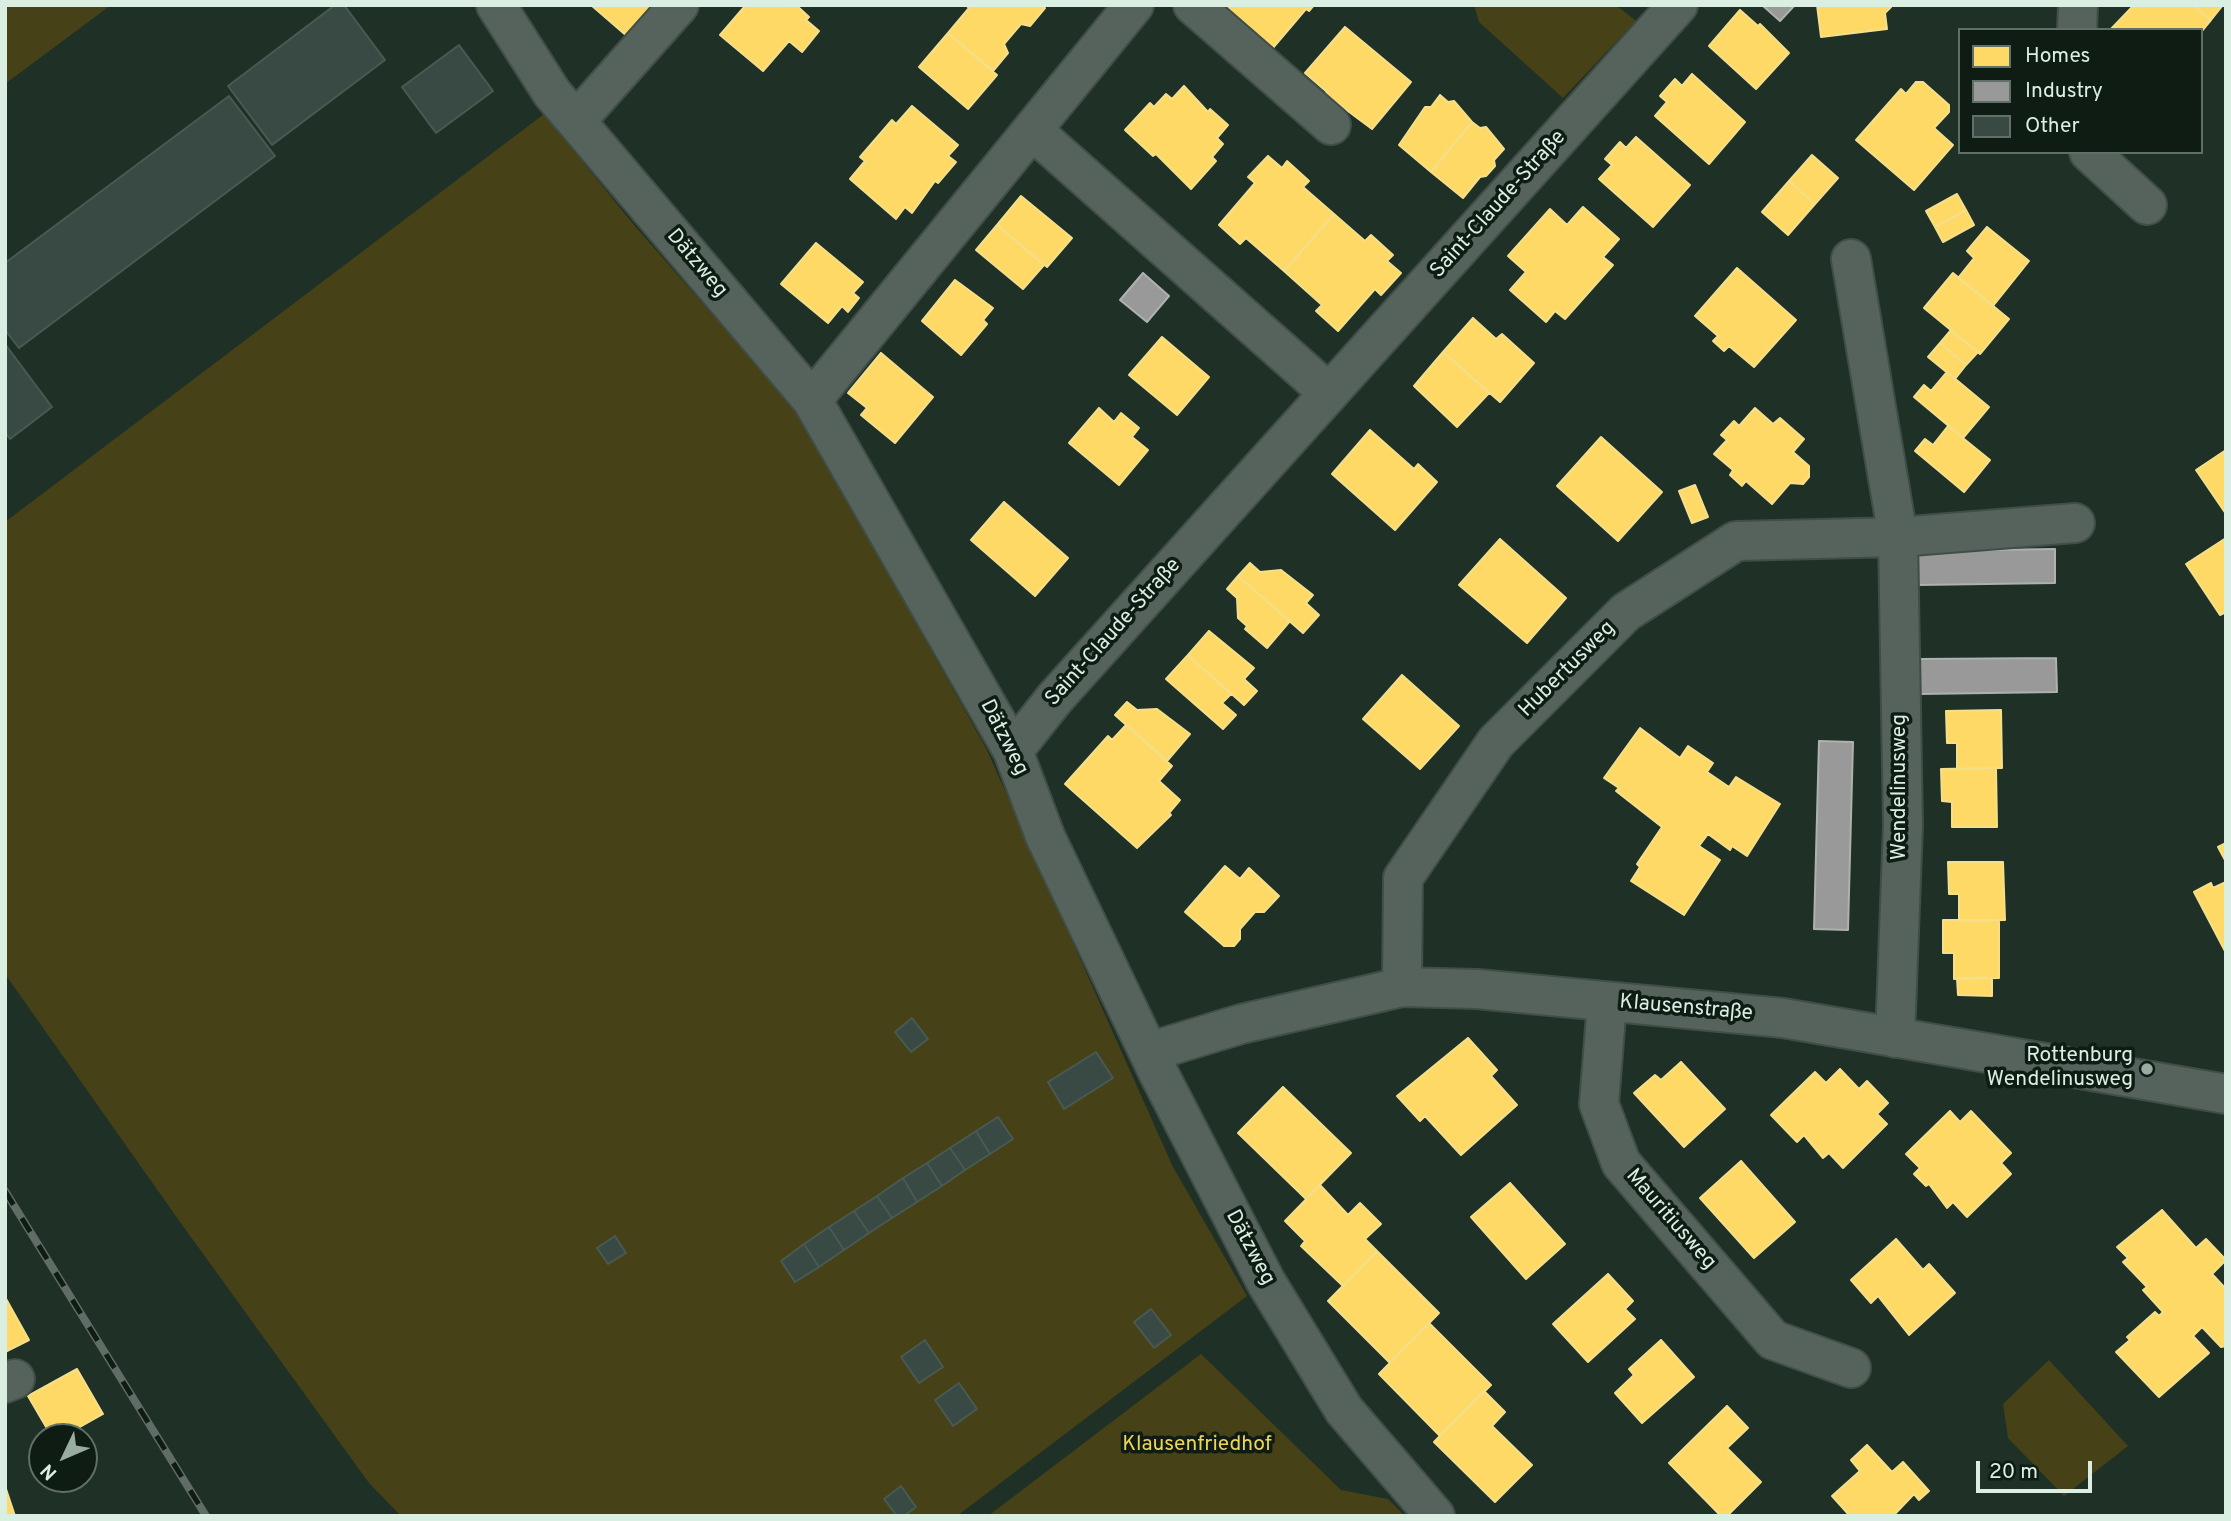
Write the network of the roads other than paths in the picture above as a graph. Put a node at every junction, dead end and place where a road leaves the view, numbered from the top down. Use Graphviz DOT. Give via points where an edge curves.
graph roads {
  1 [pos="496,5"];
  2 [pos="679,5"];
  3 [pos="1133,5"];
  4 [pos="1193,5"];
  5 [pos="2078,5"];
  6 [pos="1668,9"];
  7 [pos="2077,28"];
  8 [pos="576,121"];
  9 [pos="1331,125"];
  10 [pos="1033,131"];
  11 [pos="2091,154"];
  12 [pos="2147,205"];
  13 [pos="1851,259"];
  14 [pos="1329,393"];
  15 [pos="812,400"];
  16 [pos="2075,523"];
  17 [pos="1898,537"];
  18 [pos="1013,751"];
  19 [pos="1402,987"];
  20 [pos="1607,1002"];
  21 [pos="1895,1038"];
  22 [pos="1149,1052"];
  23 [pos="2226,1094"];
  24 [pos="1850,1368"];
  25 [pos="1435,1516"];
  1 -- 8 [label="street, Dätzweg" via="552,93"];
  2 -- 8 [label="street"];
  3 -- 10 [label="street"];
  4 -- 9 [label="street"];
  5 -- 7 [label="street"];
  6 -- 14 [label="street, Saint-Claude-Straße"];
  8 -- 15 [label="street, Dätzweg"];
  10 -- 14 [label="street"];
  10 -- 15 [label="street"];
  11 -- 12 [label="street"];
  13 -- 17 [label="street, Wendelinusweg"];
  14 -- 18 [label="street, Saint-Claude-Straße" via="1055,698"];
  15 -- 18 [label="street, Dätzweg"];
  16 -- 17 [label="street"];
  17 -- 19 [label="street, Hubertusweg" via="1736,541 1626,612 1496,742 1403,878"];
  17 -- 21 [label="street, Wendelinusweg" via="1903,825"];
  18 -- 22 [label="street, Dätzweg" via="1045,836"];
  19 -- 20 [label="street, Klausenstraße"];
  19 -- 22 [label="street, Klausenstraße" via="1241,1024"];
  20 -- 21 [label="street, Klausenstraße" via="1783,1018"];
  20 -- 24 [label="street, Mauritiusweg" via="1599,1104 1621,1163 1773,1340"];
  21 -- 23 [label="street, Klausenstraße"];
  22 -- 25 [label="street, Dätzweg" via="1266,1282 1344,1410"];
}
